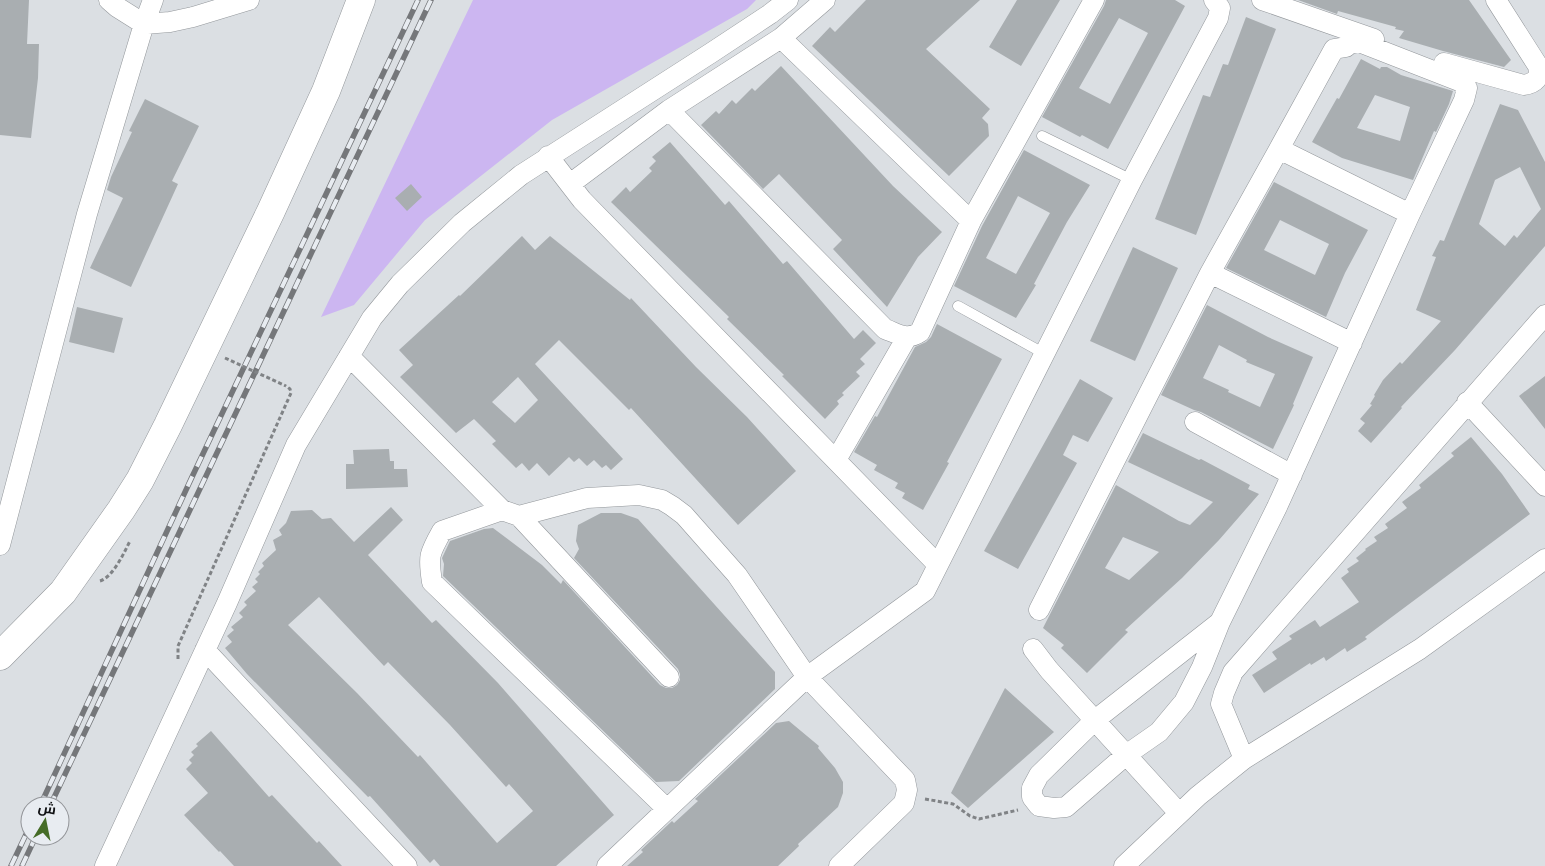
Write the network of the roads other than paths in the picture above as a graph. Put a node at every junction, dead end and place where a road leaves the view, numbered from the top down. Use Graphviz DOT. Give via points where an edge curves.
graph roads {
  1 [pos="109,0"];
  2 [pos="153,0"];
  3 [pos="249,0"];
  4 [pos="361,0"];
  5 [pos="788,0"];
  6 [pos="825,0"];
  7 [pos="1094,0"];
  8 [pos="1214,0"];
  9 [pos="1262,0"];
  10 [pos="1496,0"];
  11 [pos="1309,7"];
  12 [pos="144,24"];
  13 [pos="781,38"];
  14 [pos="669,110"];
  15 [pos="1042,136"];
  16 [pos="1279,149"];
  17 [pos="548,156"];
  18 [pos="1132,180"];
  19 [pos="570,184"];
  20 [pos="1410,214"];
  21 [pos="971,221"];
  22 [pos="1210,273"];
  23 [pos="958,306"];
  24 [pos="1545,315"];
  25 [pos="907,338"];
  26 [pos="1352,343"];
  27 [pos="1044,354"];
  28 [pos="349,356"];
  29 [pos="1467,402"];
  30 [pos="1195,422"];
  31 [pos="836,460"];
  32 [pos="1292,475"];
  33 [pos="1545,486"];
  34 [pos="511,513"];
  35 [pos="0,545"];
  36 [pos="1545,559"];
  37 [pos="938,565"];
  38 [pos="1039,610"];
  39 [pos="1220,622"];
  40 [pos="1033,649"];
  41 [pos="205,650"];
  42 [pos="0,656"];
  43 [pos="807,677"];
  44 [pos="669,678"];
  45 [pos="1095,720"];
  46 [pos="1126,755"];
  47 [pos="1244,759"];
  48 [pos="666,808"];
  49 [pos="1180,813"];
  50 [pos="105,866"];
  51 [pos="407,866"];
  52 [pos="607,866"];
  53 [pos="839,866"];
  54 [pos="1124,866"];
  1 -- 12 [label="street"];
  2 -- 12 [label="street"];
  3 -- 12 [label="street" via="193,17"];
  4 -- 42 [label="street" via="326,91 271,211 140,480 63,592"];
  5 -- 17 [label="street"];
  6 -- 13 [label="street"];
  7 -- 21 [label="street"];
  8 -- 18 [label="street" via="1220,8 1218,18"];
  9 -- 11 [label="street"];
  10 -- 11 [label="street" via="1538,66 1539,73 1533,84 1524,85 1461,69"];
  12 -- 35 [label="street" via="88,214"];
  13 -- 14 [label="street"];
  13 -- 21 [label="street"];
  14 -- 19 [label="street"];
  14 -- 25 [label="street" via="885,329"];
  15 -- 18 [label="lane"];
  16 -- 20 [label="street"];
  16 -- 20 [label="street" via="1334,49 1359,42 1459,81 1467,93"];
  16 -- 22 [label="street"];
  17 -- 19 [label="street"];
  17 -- 28 [label="street" via="462,223 406,278 372,318"];
  18 -- 27 [label="street"];
  19 -- 31 [label="street"];
  20 -- 26 [label="street"];
  21 -- 25 [label="street" via="920,332"];
  22 -- 26 [label="street"];
  22 -- 38 [label="street"];
  23 -- 27 [label="lane"];
  24 -- 29 [label="street"];
  25 -- 31 [label="street"];
  26 -- 32 [label="street"];
  27 -- 37 [label="street"];
  28 -- 34 [label="street"];
  28 -- 41 [label="street" via="296,445"];
  29 -- 33 [label="street"];
  29 -- 47 [label="street" via="1233,672 1222,704"];
  30 -- 32 [label="street"];
  31 -- 37 [label="street"];
  32 -- 39 [label="street"];
  34 -- 43 [label="street" via="587,498 639,495 662,500 684,515 737,575"];
  34 -- 44 [label="street"];
  34 -- 48 [label="street" via="442,531 429,561 432,582"];
  36 -- 47 [label="street" via="1420,649"];
  37 -- 43 [label="street" via="925,591"];
  39 -- 45 [label="street"];
  39 -- 46 [label="street" via="1184,702 1159,732"];
  40 -- 45 [label="street"];
  41 -- 50 [label="street"];
  41 -- 51 [label="street"];
  43 -- 48 [label="street"];
  43 -- 53 [label="street" via="905,780 907,797 900,809"];
  45 -- 46 [label="street"];
  45 -- 46 [label="street" via="1039,775 1032,788 1032,797 1039,806 1066,807"];
  46 -- 49 [label="street"];
  47 -- 49 [label="street"];
  48 -- 52 [label="street"];
  49 -- 54 [label="street"];
}
